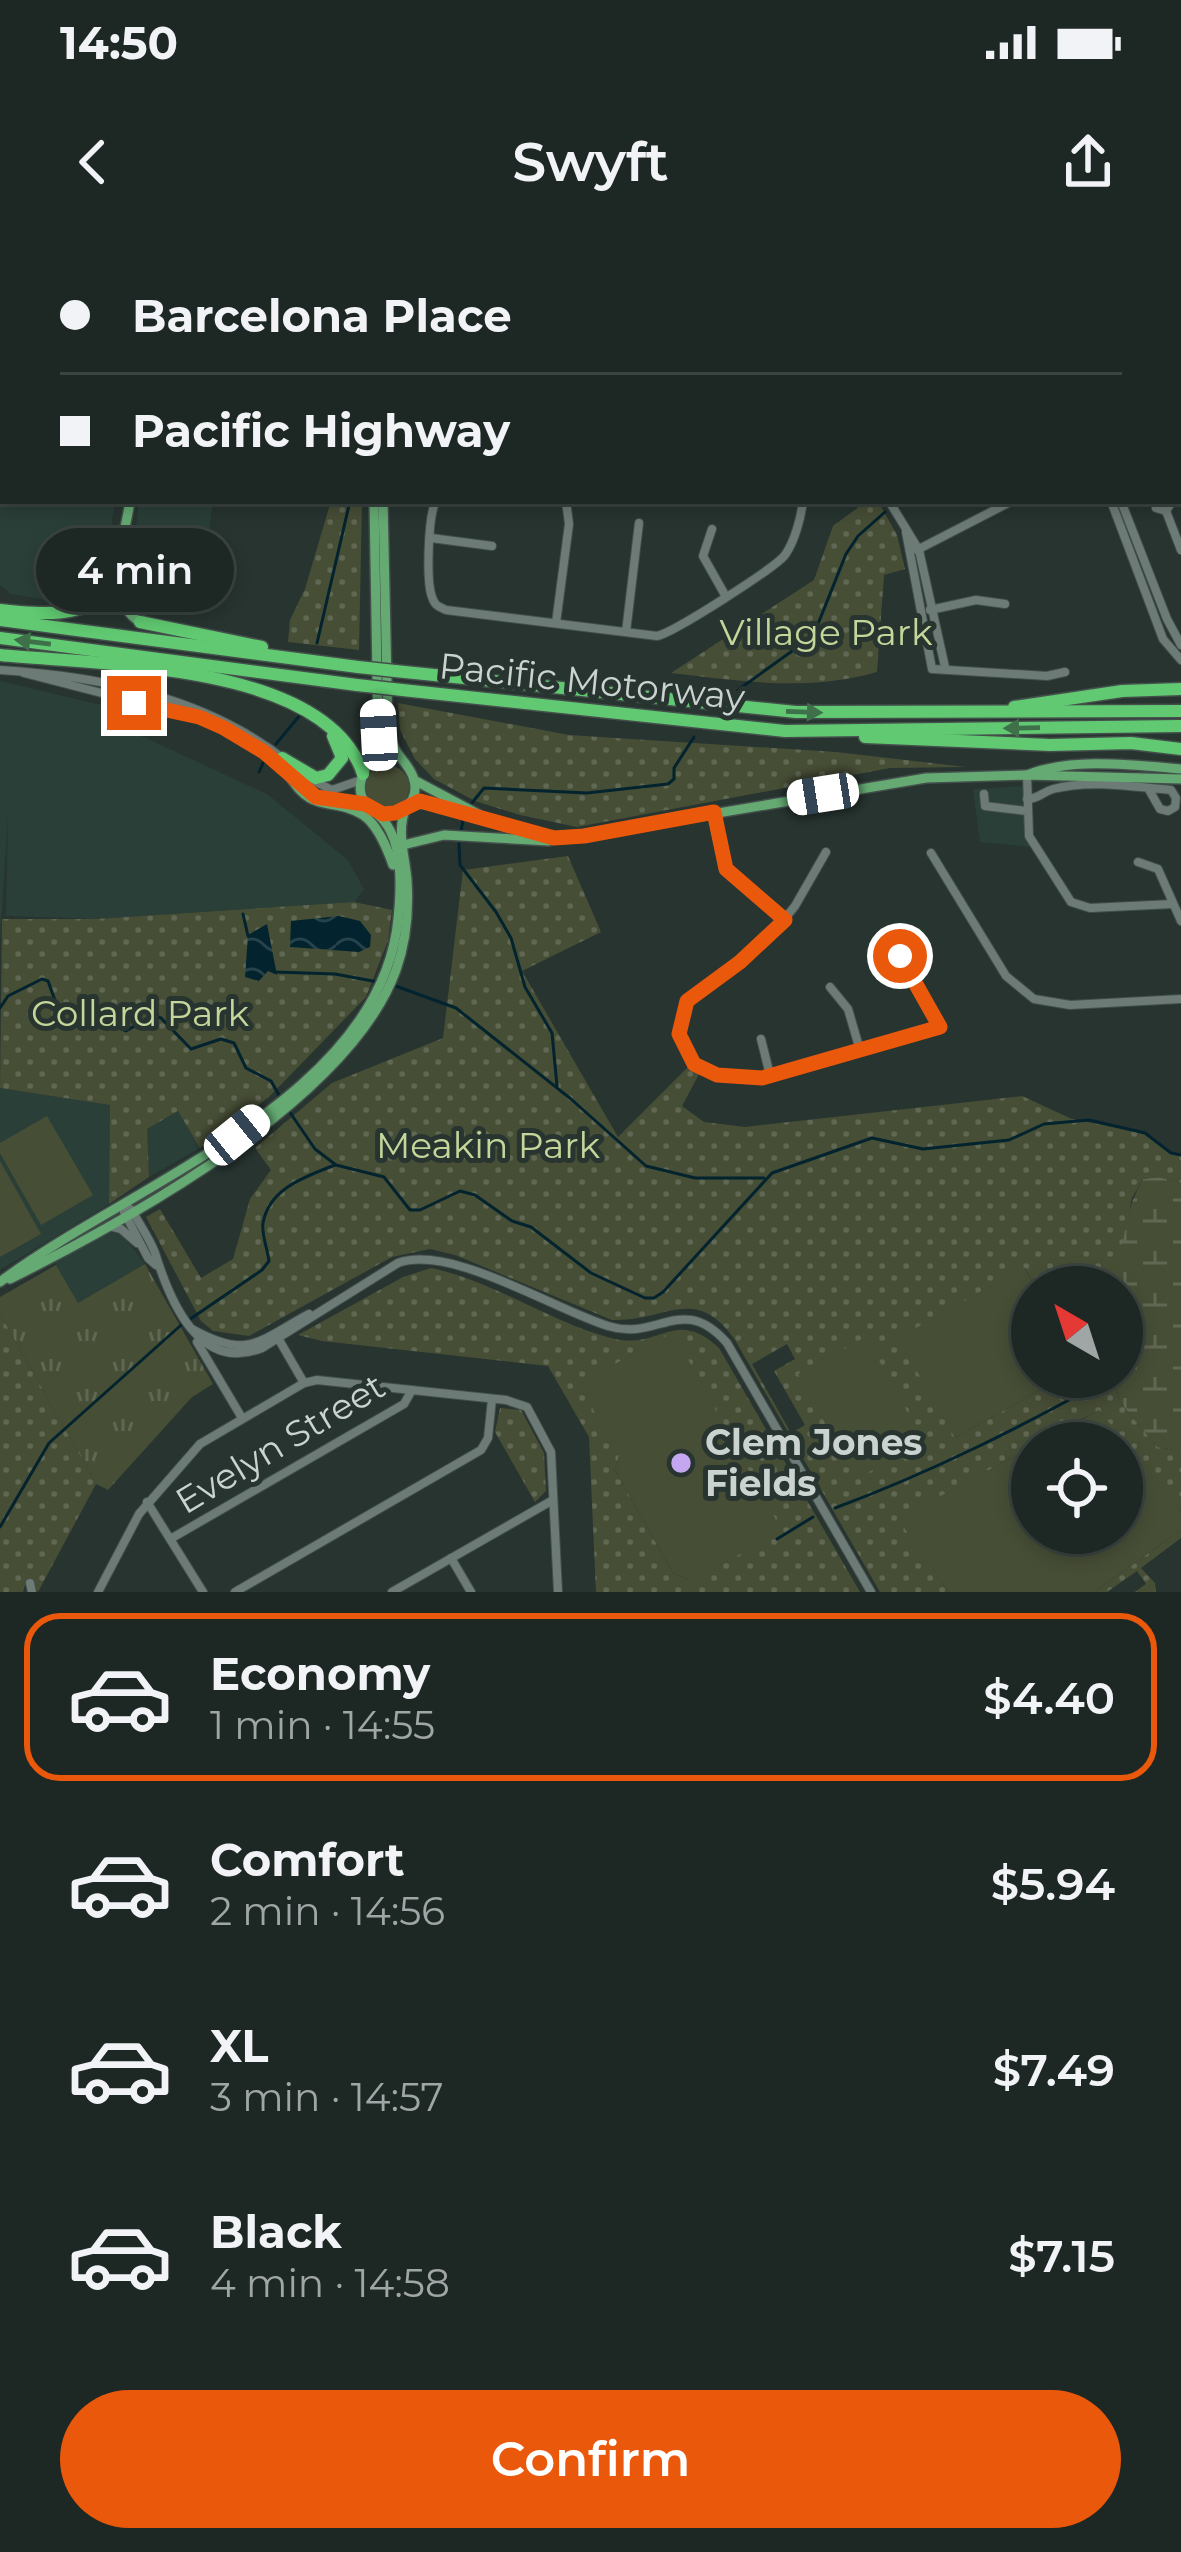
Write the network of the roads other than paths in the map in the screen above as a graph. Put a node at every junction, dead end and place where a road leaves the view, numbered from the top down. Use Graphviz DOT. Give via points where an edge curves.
graph roads {
  1 [pos="126,504"];
  2 [pos="127,504"];
  3 [pos="378,504"];
  4 [pos="378,504"];
  5 [pos="434,504"];
  6 [pos="566,504"];
  7 [pos="802,504"];
  8 [pos="891,504"];
  9 [pos="1006,504"];
  10 [pos="1112,504"];
  11 [pos="1122,504"];
  12 [pos="1164,507"];
  13 [pos="640,523"];
  14 [pos="712,529"];
  15 [pos="431,538"];
  16 [pos="492,546"];
  17 [pos="914,550"];
  18 [pos="1181,550"];
  19 [pos="115,568"];
  20 [pos="725,595"];
  21 [pos="1005,604"];
  22 [pos="0,610"];
  23 [pos="928,610"];
  24 [pos="0,620"];
  25 [pos="140,622"];
  26 [pos="556,623"];
  27 [pos="626,632"];
  28 [pos="0,638"];
  29 [pos="1181,645"];
  30 [pos="0,655"];
  31 [pos="1181,660"];
  32 [pos="358,667"];
  33 [pos="945,668"];
  34 [pos="0,670"];
  35 [pos="22,672"];
  36 [pos="1065,672"];
  37 [pos="1181,689"];
  38 [pos="1181,711"];
  39 [pos="984,713"];
  40 [pos="322,722"];
  41 [pos="1181,725"];
  42 [pos="785,731"];
  43 [pos="1181,749"];
  44 [pos="282,758"];
  45 [pos="401,763"];
  46 [pos="1181,769"];
  47 [pos="364,773"];
  48 [pos="289,775"];
  49 [pos="1027,775"];
  50 [pos="1181,779"];
  51 [pos="415,780"];
  52 [pos="1148,788"];
  53 [pos="984,794"];
  54 [pos="1027,799"];
  55 [pos="408,805"];
  56 [pos="369,807"];
  57 [pos="1027,811"];
  58 [pos="714,812"];
  59 [pos="484,819"];
  60 [pos="554,838"];
  61 [pos="403,845"];
  62 [pos="826,852"];
  63 [pos="932,853"];
  64 [pos="1138,862"];
  65 [pos="399,881"];
  66 [pos="1173,904"];
  67 [pos="785,920"];
  68 [pos="1181,921"];
  69 [pos="900,956"];
  70 [pos="394,960"];
  71 [pos="830,988"];
  72 [pos="1181,999"];
  73 [pos="761,1040"];
  74 [pos="860,1050"];
  75 [pos="770,1076"];
  76 [pos="126,1210"];
  77 [pos="105,1226"];
  78 [pos="142,1248"];
  79 [pos="156,1264"];
  80 [pos="0,1283"];
  81 [pos="193,1332"];
  82 [pos="276,1336"];
  83 [pos="304,1383"];
  84 [pos="412,1390"];
  85 [pos="492,1399"];
  86 [pos="242,1418"];
  87 [pos="553,1500"];
  88 [pos="147,1502"];
  89 [pos="172,1538"];
  90 [pos="451,1558"];
  91 [pos="98,1592"];
  92 [pos="203,1592"];
  93 [pos="235,1592"];
  94 [pos="392,1592"];
  95 [pos="471,1592"];
  96 [pos="558,1592"];
  97 [pos="871,1592"];
  1 -- 19 [label="main road"];
  2 -- 25 [label="main road" via="118,588 125,610"];
  3 -- 45 [label="main road" via="386,704"];
  4 -- 47 [label="main road" via="379,735"];
  5 -- 15 [label="street"];
  6 -- 26 [label="street"];
  7 -- 20 [label="street" via="785,554"];
  8 -- 17 [label="street"];
  9 -- 17 [label="street"];
  10 -- 31 [label="street" via="1163,639"];
  11 -- 29 [label="street"];
  12 -- 18 [label="street"];
  13 -- 27 [label="street"];
  14 -- 20 [label="street" via="704,556"];
  15 -- 16 [label="street"];
  15 -- 26 [label="street" via="438,606"];
  17 -- 23 [label="street"];
  19 -- 22 [label="highway" via="82,609"];
  20 -- 27 [label="street" via="666,634"];
  21 -- 23 [label="street" via="976,600"];
  23 -- 33 [label="street"];
  23 -- 33 [label="street" via="934,670"];
  24 -- 32 [label="highway, Pacific Motorway"];
  25 -- 32 [label="highway"];
  26 -- 27 [label="street"];
  42 -- 28 [label="highway, Pacific Motorway, one-way, bridge"];
  30 -- 40 [label="highway" via="247,686"];
  32 -- 39 [label="highway, Pacific Motorway, one-way, bridge" via="796,712"];
  33 -- 36 [label="street"];
  34 -- 35 [label="street"];
  35 -- 44 [label="street" via="201,709"];
  35 -- 48 [label="street" via="210,721"];
  37 -- 39 [label="highway"];
  38 -- 39 [label="highway, Pacific Motorway"];
  40 -- 44 [label="highway" via="342,753 333,772 316,778"];
  40 -- 47 [label="highway" via="348,744"];
  41 -- 42 [label="highway, Pacific Motorway, one-way"];
  42 -- 43 [label="highway"];
  44 -- 47 [label="street" via="327,790"];
  45 -- 47 [label="main road" via="390,759"];
  45 -- 51 [label="main road"];
  46 -- 49 [label="main road" via="1100,766"];
  47 -- 56 [label="main road"];
  48 -- 56 [label="street" via="316,797"];
  48 -- 65 [label="main road" via="313,802 369,820"];
  49 -- 50 [label="main road"];
  49 -- 54 [label="street"];
  49 -- 58 [label="main road" via="926,778"];
  51 -- 55 [label="main road"];
  51 -- 59 [label="main road"];
  52 -- 54 [label="street" via="1055,788"];
  53 -- 57 [label="street" via="985,806"];
  54 -- 57 [label="street"];
  55 -- 56 [label="main road" via="395,813"];
  55 -- 59 [label="main road" via="420,801"];
  55 -- 61 [label="main road"];
  56 -- 65 [label="main road" via="391,831"];
  57 -- 66 [label="street" via="1031,843 1071,902"];
  58 -- 60 [label="main road"];
  58 -- 67 [label="street" via="726,869"];
  59 -- 60 [label="main road"];
  60 -- 61 [label="main road" via="444,835"];
  61 -- 70 [label="main road" via="408,910"];
  62 -- 67 [label="street"];
  63 -- 72 [label="street" via="1006,976 1034,999"];
  64 -- 66 [label="street" via="1158,869"];
  65 -- 70 [label="main road"];
  66 -- 68 [label="street"];
  67 -- 75 [label="street" via="694,993 679,1023 681,1046 707,1072"];
  69 -- 74 [label="street" via="940,1027"];
  70 -- 76 [label="main road" via="343,1056"];
  71 -- 74 [label="street" via="848,1009"];
  73 -- 75 [label="street"];
  74 -- 75 [label="street"];
  76 -- 77 [label="main road"];
  76 -- 78 [label="street"];
  76 -- 79 [label="street"];
  76 -- 80 [label="main road" via="38,1254"];
  77 -- 78 [label="street"];
  77 -- 80 [label="main road"];
  78 -- 79 [label="street"];
  79 -- 81 [label="street"];
  81 -- 82 [label="street" via="216,1350 238,1354"];
  81 -- 86 [label="street"];
  82 -- 83 [label="street"];
  82 -- 97 [label="street" via="398,1263 422,1257 608,1326 703,1322 728,1343"];
  83 -- 84 [label="street"];
  83 -- 86 [label="street"];
  84 -- 85 [label="street"];
  84 -- 89 [label="street, Evelyn Street" via="404,1405"];
  85 -- 87 [label="street" via="527,1407 549,1447"];
  85 -- 93 [label="street" via="481,1450"];
  86 -- 88 [label="street" via="200,1444"];
  87 -- 90 [label="street"];
  87 -- 96 [label="street"];
  88 -- 89 [label="street"];
  88 -- 91 [label="street"];
  89 -- 92 [label="street"];
  90 -- 94 [label="street"];
  90 -- 95 [label="street"];
}
